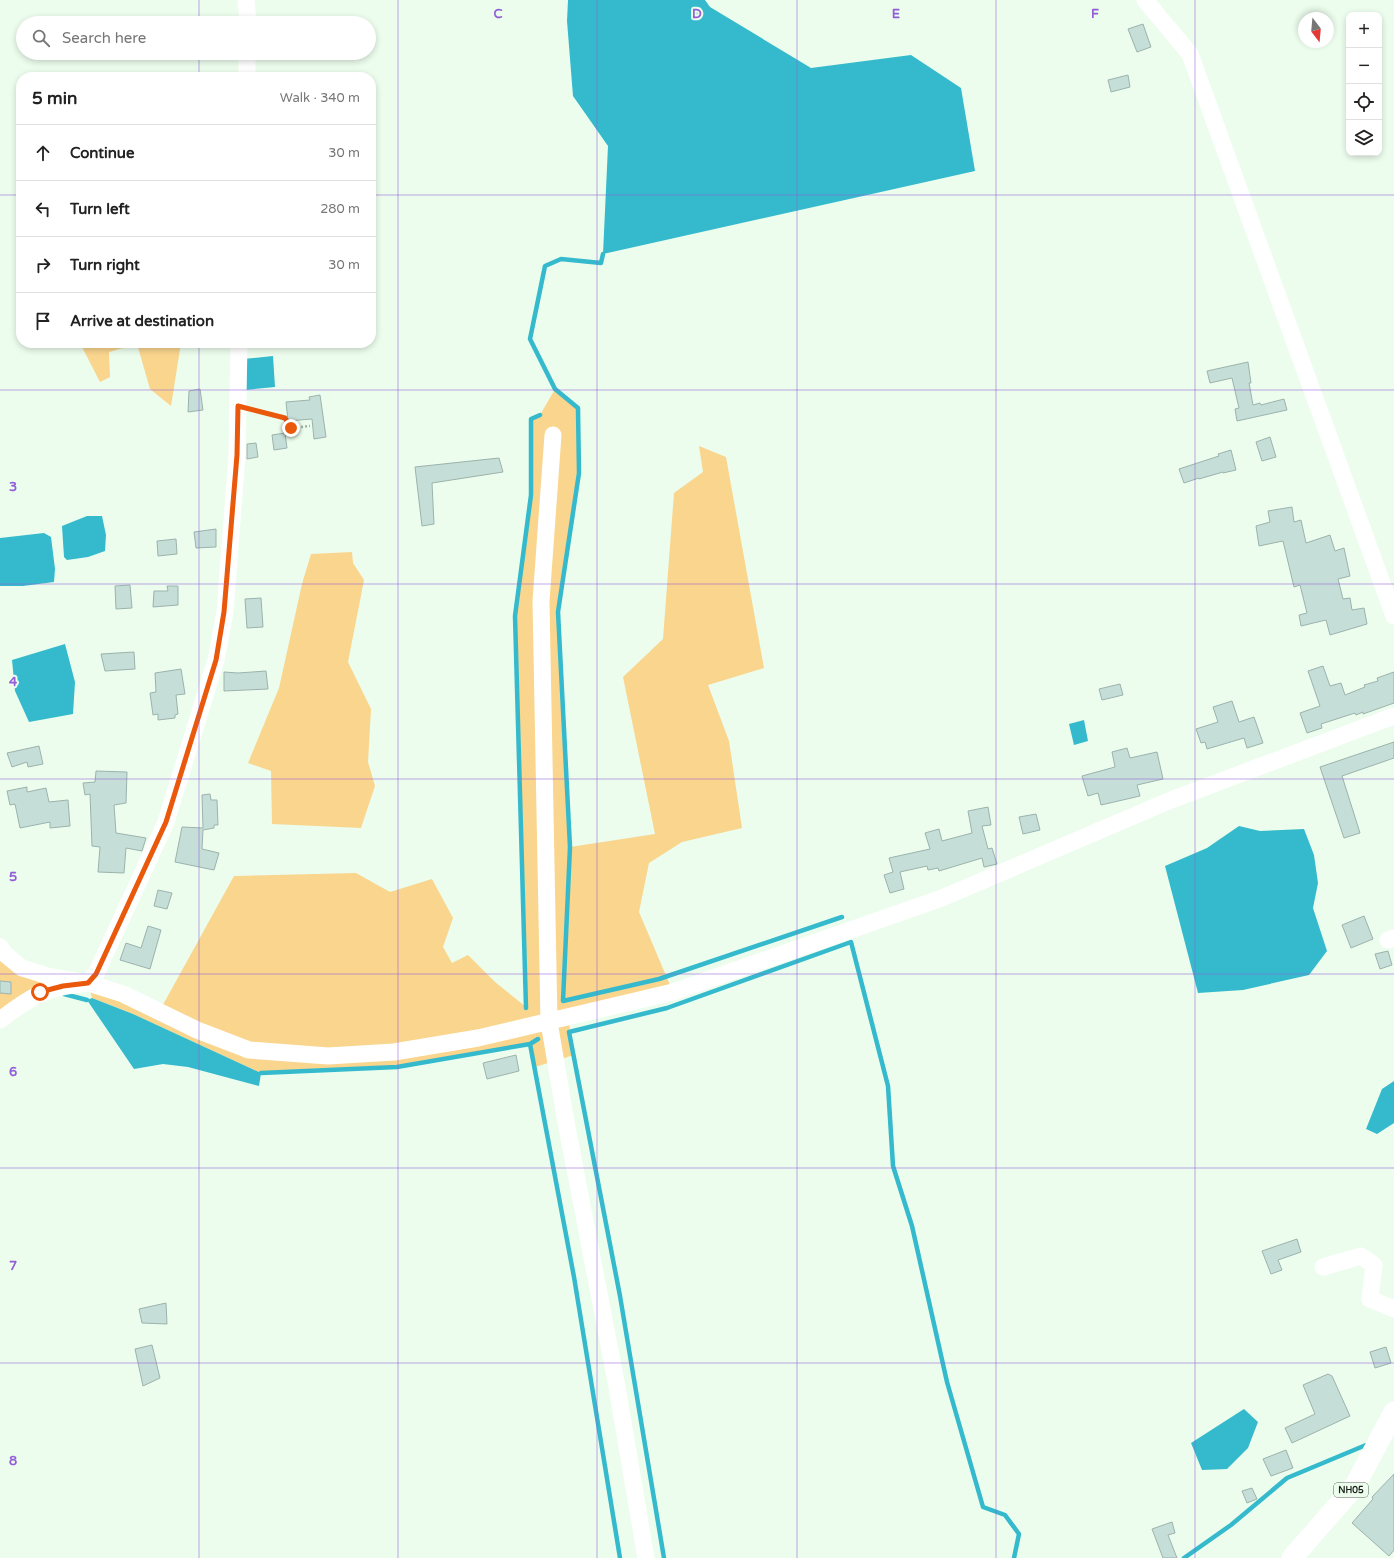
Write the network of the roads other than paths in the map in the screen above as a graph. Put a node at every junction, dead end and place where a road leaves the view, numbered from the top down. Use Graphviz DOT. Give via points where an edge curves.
graph roads {
  1 [pos="246,0"];
  2 [pos="1145,0"];
  3 [pos="247,16"];
  4 [pos="247,60"];
  5 [pos="247,72"];
  6 [pos="239,348"];
  7 [pos="553,435"];
  8 [pos="1394,616"];
  9 [pos="1394,716"];
  10 [pos="0,947"];
  11 [pos="88,983"];
  12 [pos="0,1020"];
  13 [pos="549,1022"];
  14 [pos="1323,1267"];
  15 [pos="1394,1309"];
  16 [pos="1391,1424"];
  17 [pos="646,1558"];
  18 [pos="1292,1558"];
  1 -- 3 [label="street"];
  2 -- 8 [label="street" via="1190,54"];
  4 -- 5 [label="street"];
  6 -- 11 [label="street" via="237,455 225,604 216,660 166,822 96,974"];
  7 -- 13 [label="street" via="541,601"];
  9 -- 13 [label="street" via="1171,800 942,898 673,992"];
  10 -- 11 [label="street" via="22,968 48,976"];
  11 -- 12 [label="street" via="40,992"];
  11 -- 13 [label="street" via="123,994 197,1030 249,1050 328,1056 394,1052 478,1038"];
  13 -- 17 [label="street" via="617,1386"];
  14 -- 15 [label="street" via="1361,1256 1374,1266 1370,1299"];
  16 -- 18 [label="main road, NH05" via="1355,1486"];
}
